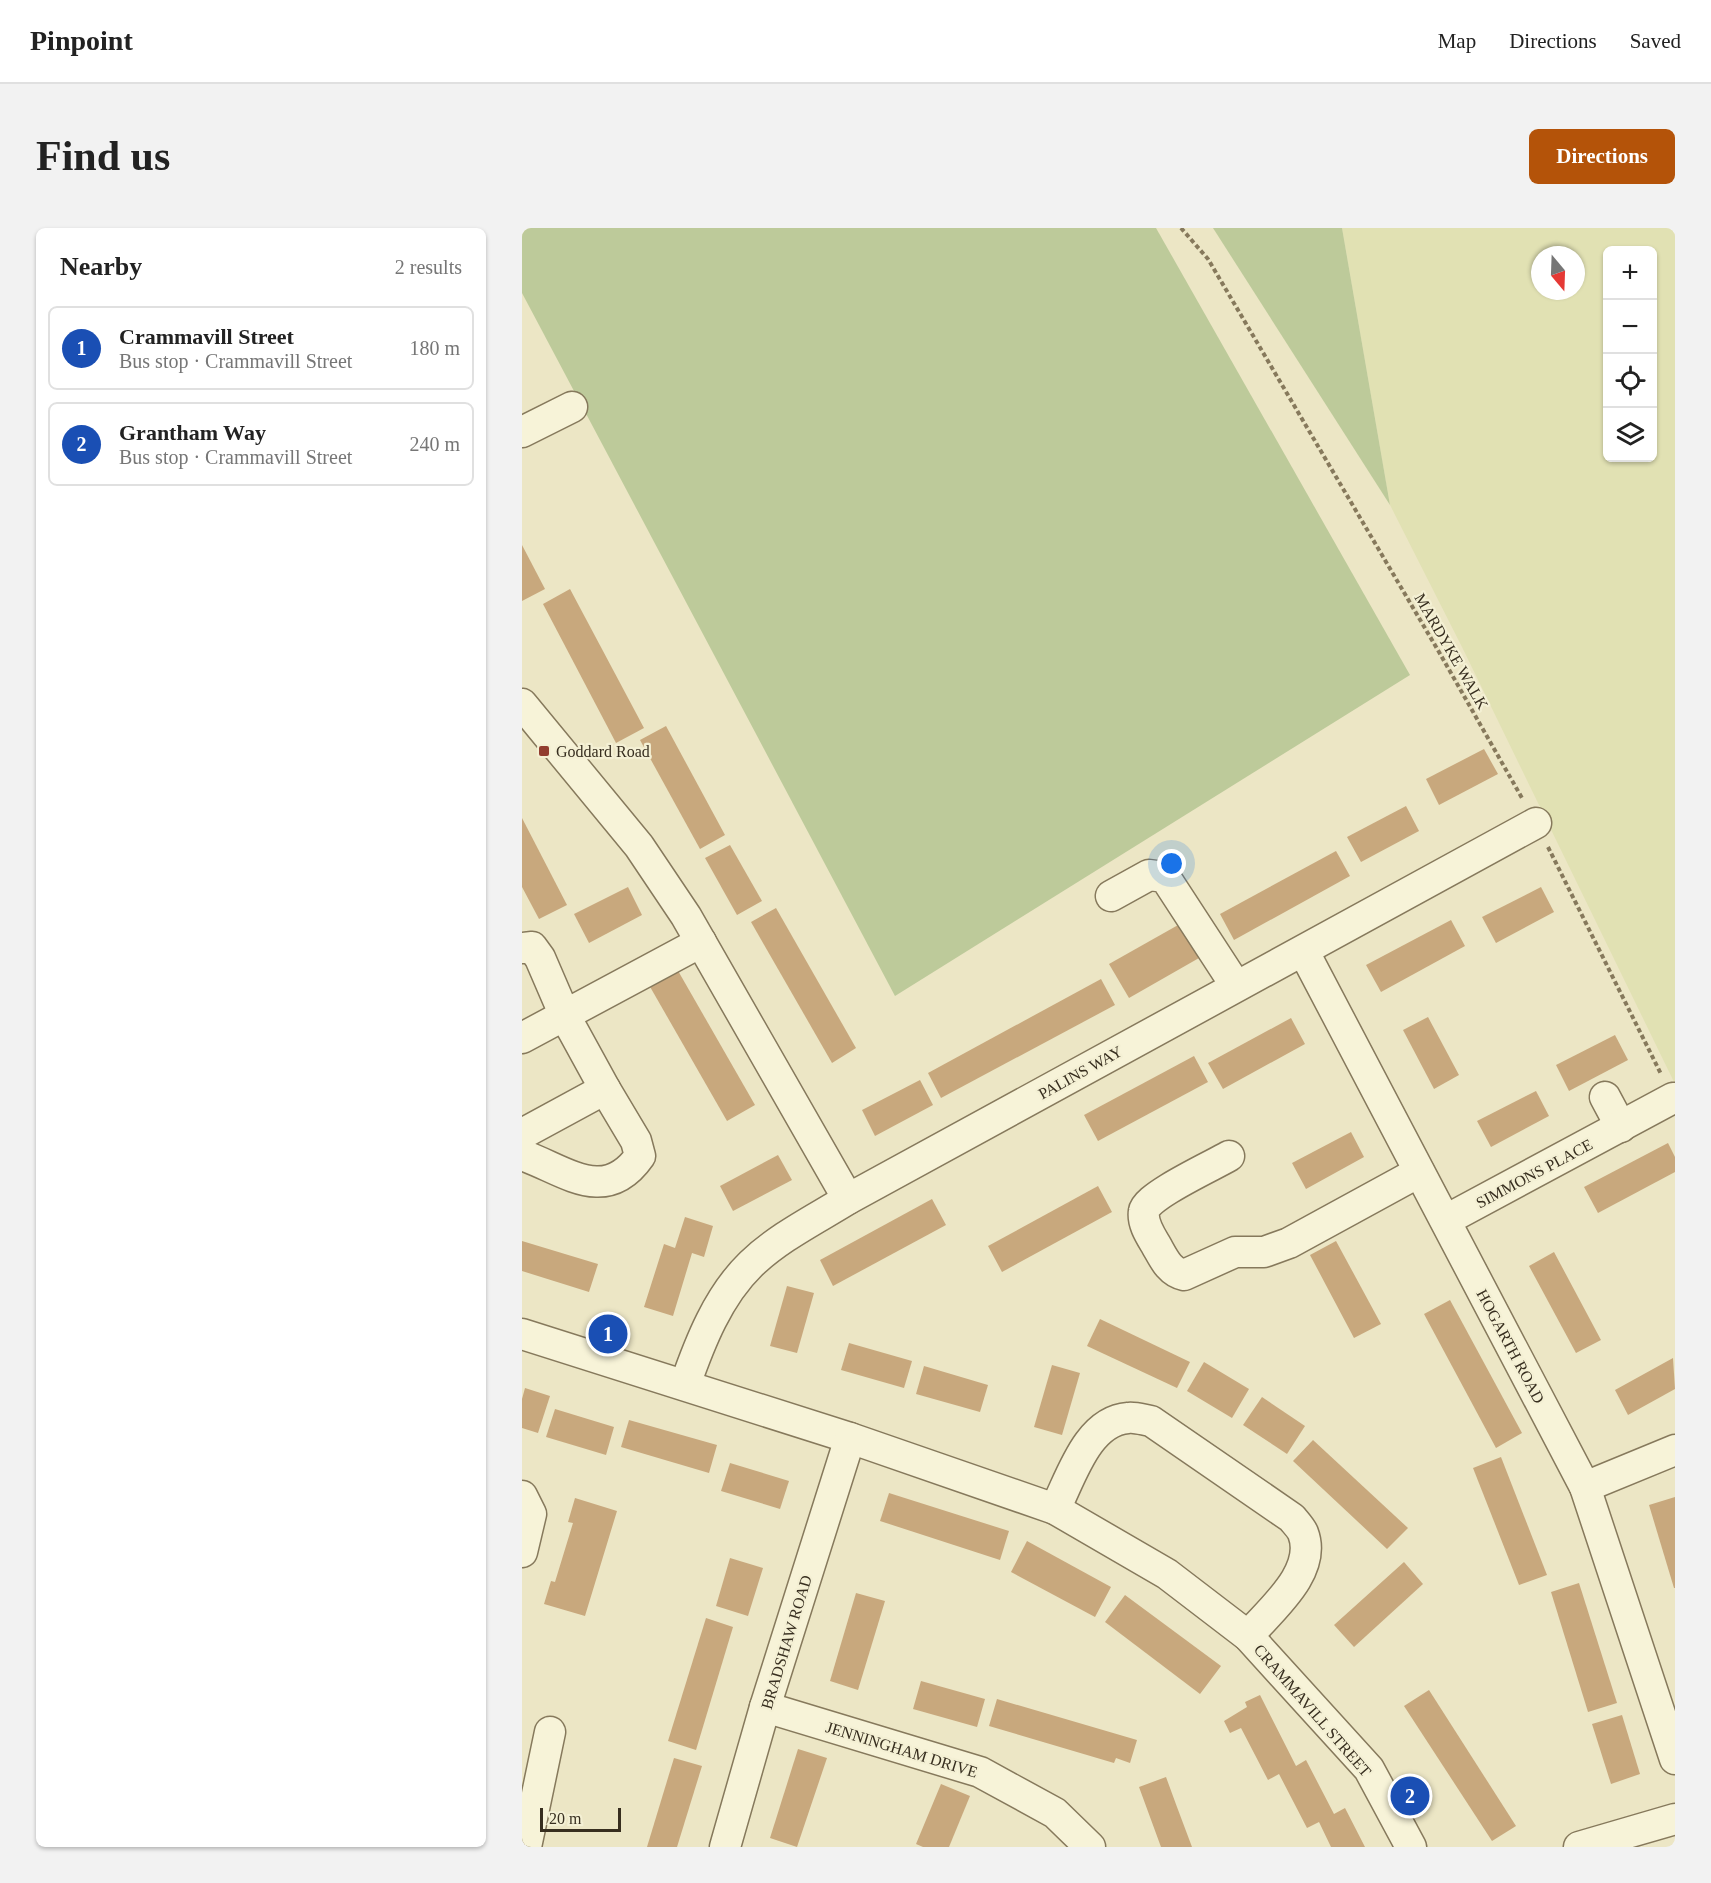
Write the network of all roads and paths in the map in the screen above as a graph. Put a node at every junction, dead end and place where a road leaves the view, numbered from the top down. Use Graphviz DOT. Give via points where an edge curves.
graph roads {
  1 [pos="1181,228"];
  2 [pos="572,407"];
  3 [pos="522,432"];
  4 [pos="522,704"];
  5 [pos="1536,823"];
  6 [pos="1111,896"];
  7 [pos="701,942"];
  8 [pos="522,948"];
  9 [pos="1304,952"];
  10 [pos="1236,987"];
  11 [pos="565,1016"];
  12 [pos="522,1038"];
  13 [pos="605,1089"];
  14 [pos="1605,1097"];
  15 [pos="1673,1098"];
  16 [pos="1621,1126"];
  17 [pos="522,1134"];
  18 [pos="522,1155"];
  19 [pos="1229,1156"];
  20 [pos="1419,1172"];
  21 [pos="848,1199"];
  22 [pos="1446,1220"];
  23 [pos="524,1340"];
  24 [pos="685,1385"];
  25 [pos="850,1438"];
  26 [pos="1675,1450"];
  27 [pos="1585,1487"];
  28 [pos="522,1496"];
  29 [pos="1055,1509"];
  30 [pos="522,1552"];
  31 [pos="1248,1636"];
  32 [pos="765,1707"];
  33 [pos="550,1732"];
  34 [pos="1675,1759"];
  35 [pos="1675,1819"];
  36 [pos="526,1847"];
  37 [pos="725,1847"];
  38 [pos="1090,1847"];
  39 [pos="1412,1847"];
  40 [pos="1579,1847"];
  1 -- 5 [label="path, MARDYKE WALK" via="1209,259"];
  2 -- 3 [label="street"];
  4 -- 7 [label="street" via="639,846"];
  5 -- 9 [label="street, PALINS WAY"];
  5 -- 15 [label="path, MARDYKE WALK"];
  6 -- 10 [label="street" via="1149,875 1165,877"];
  7 -- 11 [label="street"];
  7 -- 21 [label="street"];
  8 -- 11 [label="street" via="532,947 540,958"];
  9 -- 10 [label="street, PALINS WAY"];
  9 -- 20 [label="street, HOGARTH ROAD"];
  10 -- 21 [label="street, PALINS WAY"];
  11 -- 12 [label="street"];
  11 -- 13 [label="street"];
  13 -- 17 [label="street"];
  13 -- 18 [label="street" via="636,1141 640,1156 619,1178 601,1183 582,1179"];
  14 -- 16 [label="street"];
  15 -- 16 [label="street, SIMMONS PLACE"];
  16 -- 22 [label="street, SIMMONS PLACE"];
  19 -- 20 [label="street" via="1148,1203 1144,1210 1147,1228 1176,1274 1184,1275 1235,1252 1264,1252 1289,1243"];
  20 -- 22 [label="street, HOGARTH ROAD"];
  21 -- 24 [label="street, PALINS WAY" via="751,1264 718,1309 700,1342"];
  22 -- 27 [label="street, HOGARTH ROAD"];
  23 -- 24 [label="street, CRAMMAVILL STREET"];
  24 -- 25 [label="street, CRAMMAVILL STREET"];
  25 -- 29 [label="street, CRAMMAVILL STREET"];
  25 -- 32 [label="street, BRADSHAW ROAD"];
  26 -- 27 [label="street"];
  27 -- 34 [label="street, HOGARTH ROAD"];
  28 -- 30 [label="street" via="531,1514"];
  29 -- 31 [label="street, CRAMMAVILL STREET" via="1167,1574"];
  29 -- 31 [label="street, CRAMMAVILL STREET" via="1090,1439 1110,1423 1128,1418 1151,1421 1292,1518 1303,1533 1305,1556 1300,1574"];
  31 -- 39 [label="street, CRAMMAVILL STREET" via="1369,1769"];
  32 -- 37 [label="street, BRADSHAW ROAD"];
  32 -- 38 [label="street, JENNINGHAM DRIVE" via="980,1772 1055,1813"];
  33 -- 36 [label="street"];
  35 -- 40 [label="street"];
}
